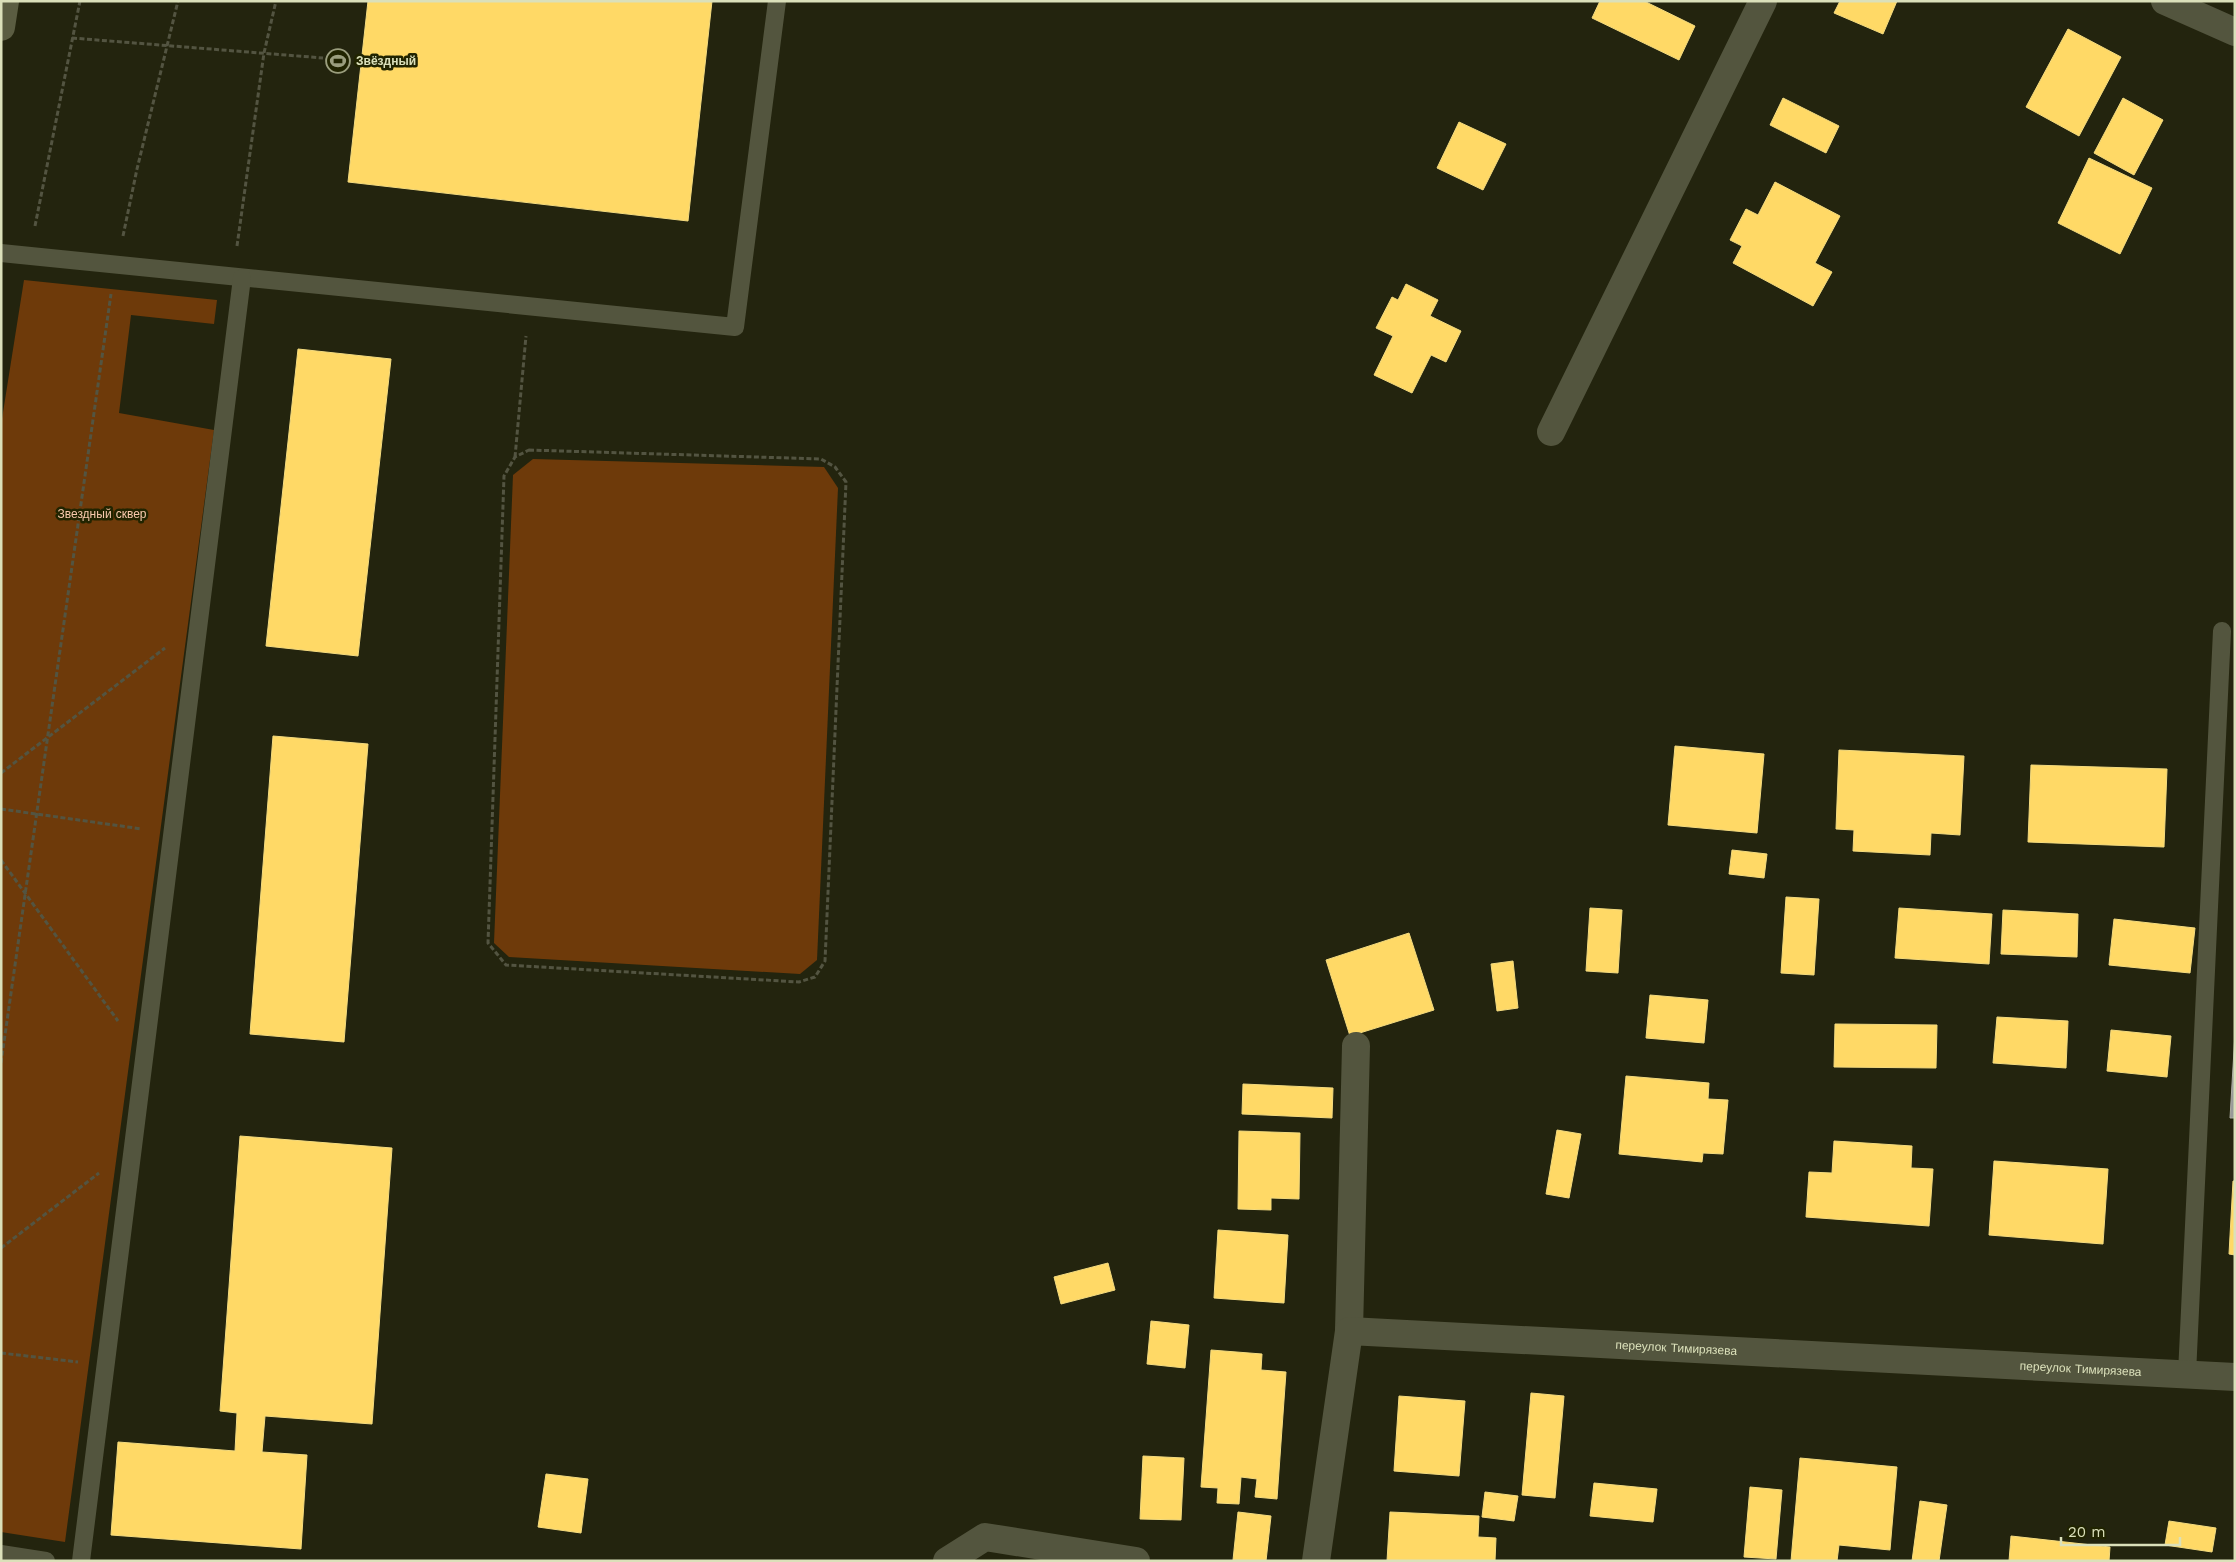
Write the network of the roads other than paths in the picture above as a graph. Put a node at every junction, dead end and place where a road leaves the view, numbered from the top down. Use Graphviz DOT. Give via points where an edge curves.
graph roads {
  1 [pos="5,1"];
  2 [pos="777,1"];
  3 [pos="1763,1"];
  4 [pos="2165,1"];
  5 [pos="1,27"];
  6 [pos="2235,32"];
  7 [pos="1,254"];
  8 [pos="242,278"];
  9 [pos="1551,432"];
  10 [pos="2222,631"];
  11 [pos="1356,1046"];
  12 [pos="1349,1331"];
  13 [pos="2187,1374"];
  14 [pos="2235,1377"];
  15 [pos="1,1554"];
  16 [pos="46,1561"];
  17 [pos="81,1561"];
  18 [pos="947,1561"];
  19 [pos="1136,1561"];
  20 [pos="1316,1561"];
  1 -- 5 [label="main road"];
  2 -- 8 [label="lane" via="735,327"];
  3 -- 9 [label="street"];
  4 -- 6 [label="street"];
  7 -- 8 [label="lane"];
  8 -- 17 [label="lane"];
  10 -- 13 [label="lane"];
  11 -- 12 [label="street"];
  12 -- 13 [label="street, переулок Тимирязева"];
  12 -- 20 [label="street"];
  13 -- 14 [label="street, переулок Тимирязева"];
  15 -- 16 [label="lane"];
  18 -- 19 [label="street" via="985,1537"];
}
